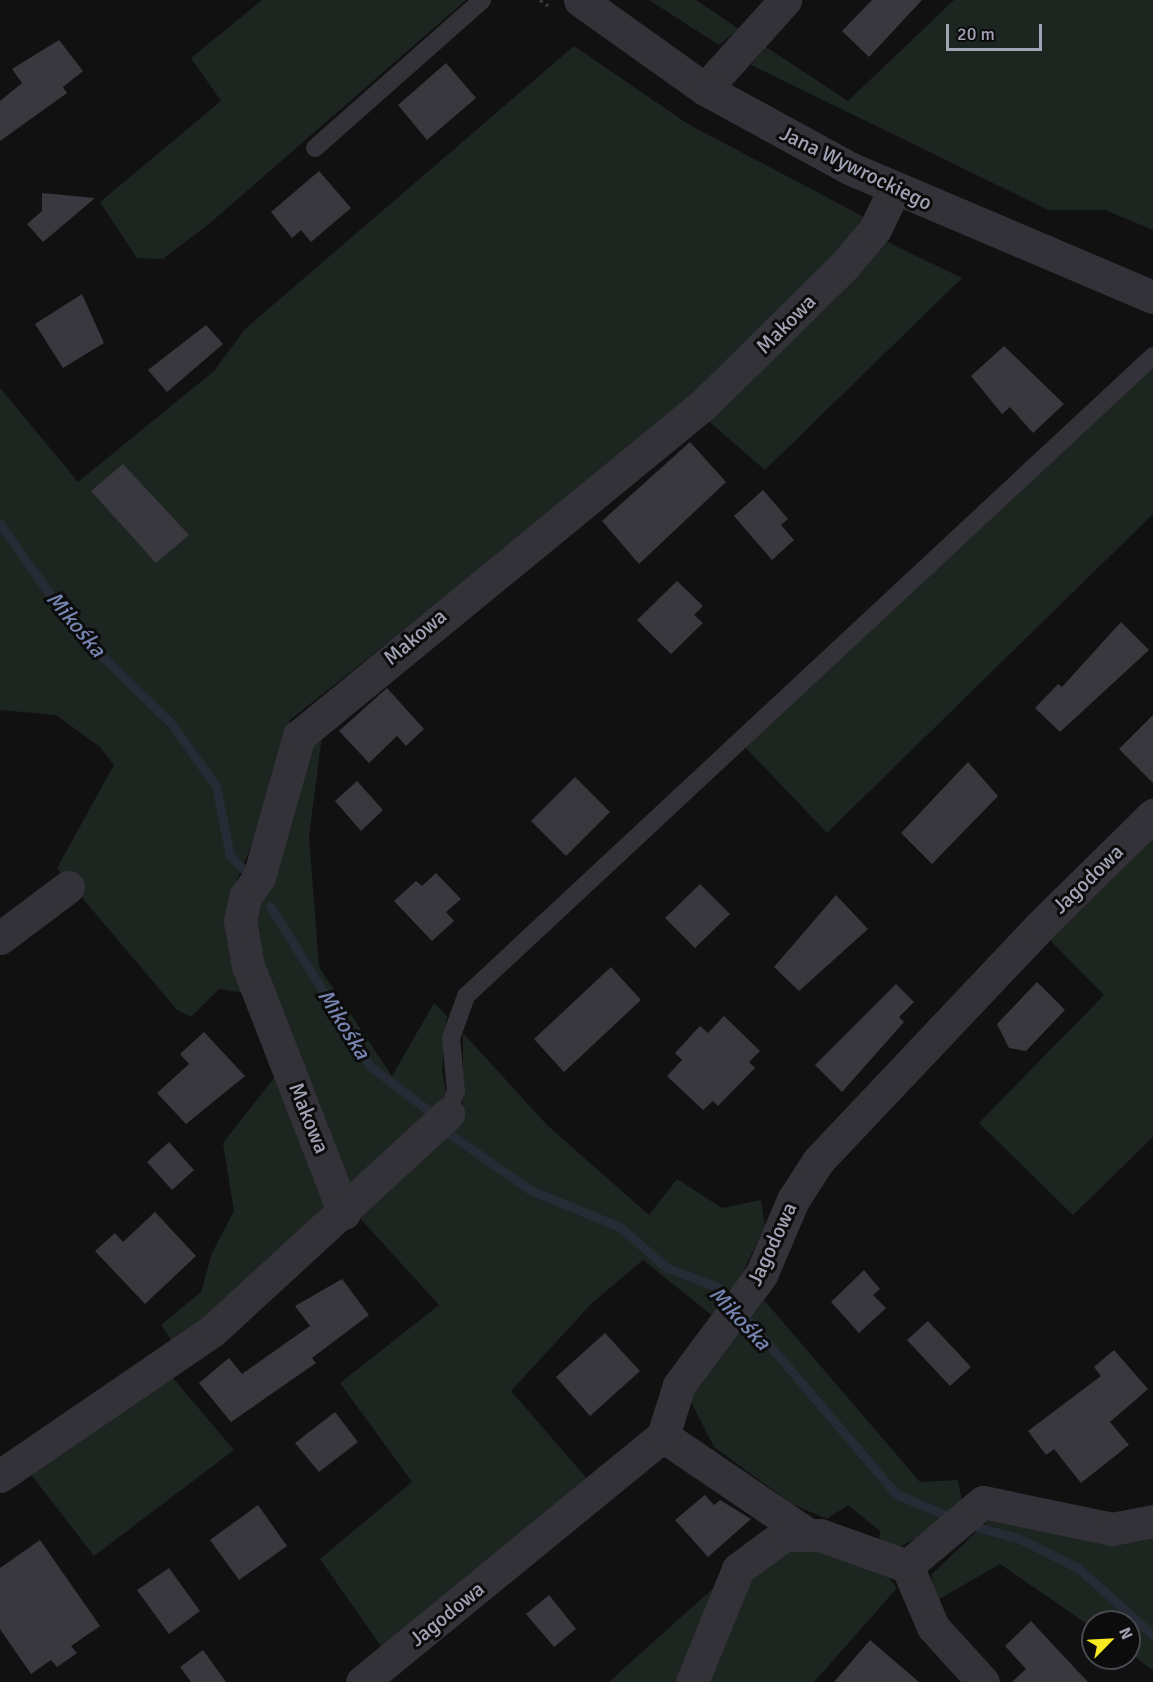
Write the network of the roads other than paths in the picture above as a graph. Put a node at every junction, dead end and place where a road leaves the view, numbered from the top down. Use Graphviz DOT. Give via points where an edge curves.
graph roads {
  1 [pos="482,0"];
  2 [pos="580,0"];
  3 [pos="785,0"];
  4 [pos="705,89"];
  5 [pos="315,148"];
  6 [pos="894,190"];
  7 [pos="1153,297"];
  8 [pos="1153,356"];
  9 [pos="1153,815"];
  10 [pos="68,887"];
  11 [pos="0,938"];
  12 [pos="448,1114"];
  13 [pos="344,1213"];
  14 [pos="663,1436"];
  15 [pos="0,1476"];
  16 [pos="1153,1521"];
  17 [pos="803,1531"];
  18 [pos="907,1566"];
  19 [pos="362,1682"];
  20 [pos="692,1682"];
  21 [pos="983,1682"];
  1 -- 5 [label="lane"];
  2 -- 4 [label="street, Jana Wywrockiego"];
  3 -- 4 [label="street"];
  4 -- 6 [label="street, Jana Wywrockiego"];
  6 -- 7 [label="street, Jana Wywrockiego"];
  6 -- 13 [label="street, Makowa" via="875,229 845,265 704,404 299,736 259,877 245,897 240,921 248,966"];
  8 -- 12 [label="lane" via="466,996 451,1038 456,1091"];
  9 -- 14 [label="street, Jagodowa" via="1039,927 818,1161 793,1200 749,1293 679,1385"];
  10 -- 11 [label="street"];
  12 -- 13 [label="street"];
  13 -- 15 [label="street" via="212,1331"];
  14 -- 17 [label="street"];
  14 -- 19 [label="street, Jagodowa"];
  16 -- 18 [label="street" via="1112,1529 997,1502 972,1507"];
  17 -- 18 [label="street"];
  17 -- 20 [label="street" via="758,1549 738,1569"];
  18 -- 21 [label="street" via="933,1627"];
}
